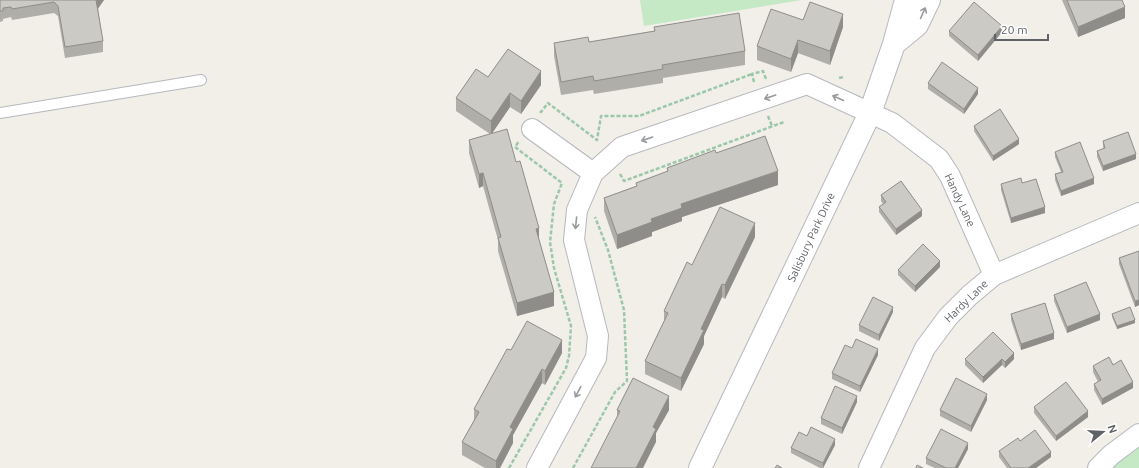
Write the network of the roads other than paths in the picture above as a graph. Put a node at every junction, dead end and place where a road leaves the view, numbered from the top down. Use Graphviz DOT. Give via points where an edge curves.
graph roads {
  1 [pos="906,0"];
  2 [pos="929,0"];
  3 [pos="894,44"];
  4 [pos="201,80"];
  5 [pos="0,113"];
  6 [pos="870,113"];
  7 [pos="532,129"];
  8 [pos="593,173"];
  9 [pos="1139,213"];
  10 [pos="994,275"];
  11 [pos="1139,434"];
  12 [pos="537,468"];
  13 [pos="700,468"];
  14 [pos="868,468"];
  15 [pos="1098,468"];
  1 -- 3 [label="main road, Salisbury Park Drive"];
  3 -- 2 [label="main road, one-way" via="917,25"];
  3 -- 6 [label="main road, Salisbury Park Drive"];
  4 -- 5 [label="lane"];
  6 -- 8 [label="street, Handy Lane, one-way" via="807,84 622,147"];
  6 -- 10 [label="street, Handy Lane" via="892,123 939,159 950,176"];
  6 -- 13 [label="main road, Salisbury Park Drive"];
  7 -- 8 [label="street"];
  8 -- 12 [label="street, one-way" via="577,210 574,240 598,336 596,358"];
  9 -- 10 [label="street, Hardy Lane"];
  10 -- 14 [label="street, Hardy Lane" via="948,317 924,348"];
  11 -- 15 [label="street" via="1116,450"];
}
